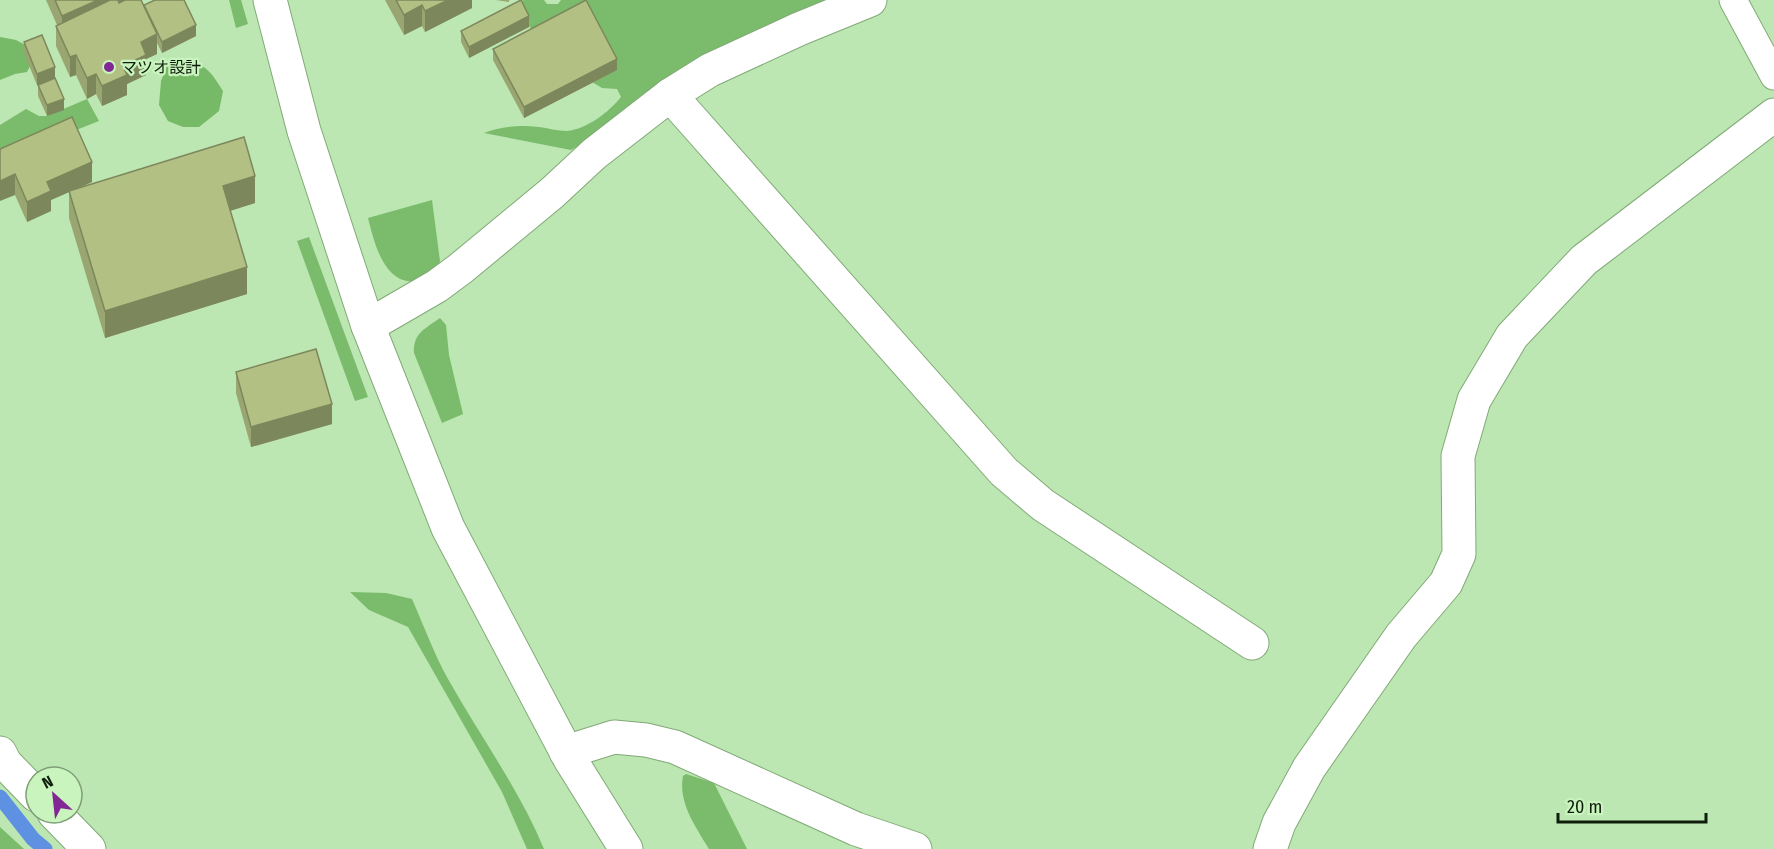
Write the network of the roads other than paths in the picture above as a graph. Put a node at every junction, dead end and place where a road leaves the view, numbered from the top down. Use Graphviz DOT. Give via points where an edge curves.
graph roads {
  1 [pos="270,0"];
  2 [pos="870,0"];
  3 [pos="1733,0"];
  4 [pos="1774,76"];
  5 [pos="670,95"];
  6 [pos="1774,115"];
  7 [pos="368,326"];
  8 [pos="1252,643"];
  9 [pos="566,752"];
  10 [pos="0,753"];
  11 [pos="24,783"];
  12 [pos="66,825"];
  13 [pos="89,849"];
  14 [pos="626,849"];
  15 [pos="915,849"];
  16 [pos="1270,849"];
  1 -- 7 [label="street" via="304,131"];
  2 -- 5 [label="street" via="710,70"];
  3 -- 4 [label="lane"];
  5 -- 7 [label="street" via="594,154 460,269"];
  5 -- 8 [label="street" via="1004,472 1043,505"];
  6 -- 16 [label="street" via="1584,260 1512,336 1474,400 1458,456 1459,554 1446,583 1401,636 1308,768"];
  7 -- 9 [label="street" via="448,528"];
  9 -- 14 [label="street"];
  9 -- 15 [label="street" via="614,737 675,747 856,829"];
  10 -- 11 [label="street"];
  12 -- 13 [label="street"];
}
